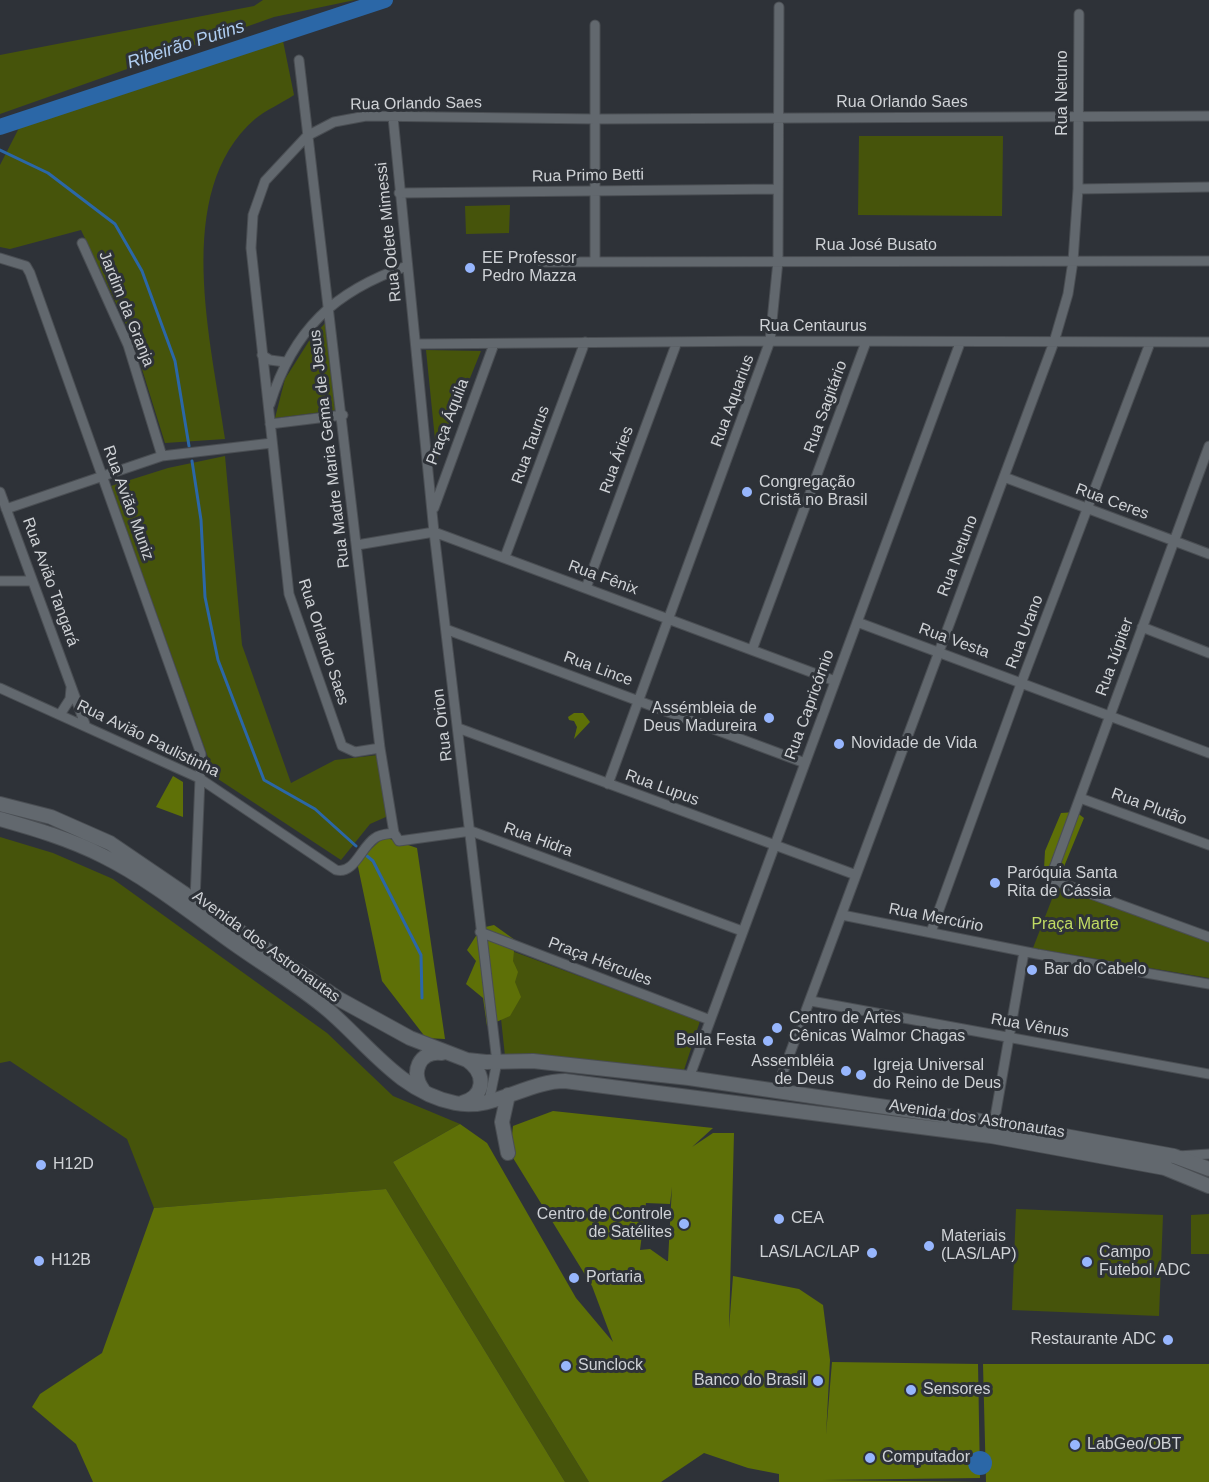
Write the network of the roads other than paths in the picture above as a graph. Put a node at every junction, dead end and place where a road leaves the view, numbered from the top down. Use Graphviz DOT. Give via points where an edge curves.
graph roads {
  1 [pos="779,7"];
  2 [pos="1079,14"];
  3 [pos="595,25"];
  4 [pos="299,60"];
  5 [pos="1209,116"];
  6 [pos="393,117"];
  7 [pos="779,118"];
  8 [pos="1077,118"];
  9 [pos="596,119"];
  10 [pos="308,136"];
  11 [pos="1209,187"];
  12 [pos="778,189"];
  13 [pos="1078,189"];
  14 [pos="597,191"];
  15 [pos="399,193"];
  16 [pos="82,243"];
  17 [pos="0,258"];
  18 [pos="777,261"];
  19 [pos="1073,261"];
  20 [pos="1209,261"];
  21 [pos="542,262"];
  22 [pos="595,262"];
  23 [pos="407,266"];
  24 [pos="328,308"];
  25 [pos="770,341"];
  26 [pos="585,342"];
  27 [pos="677,342"];
  28 [pos="866,342"];
  29 [pos="1054,342"];
  30 [pos="1209,342"];
  31 [pos="960,343"];
  32 [pos="1150,343"];
  33 [pos="417,344"];
  34 [pos="494,344"];
  35 [pos="262,355"];
  36 [pos="285,362"];
  37 [pos="269,409"];
  38 [pos="343,415"];
  39 [pos="270,424"];
  40 [pos="272,443"];
  41 [pos="1209,446"];
  42 [pos="162,456"];
  43 [pos="1206,462"];
  44 [pos="428,472"];
  45 [pos="101,475"];
  46 [pos="443,477"];
  47 [pos="1004,477"];
  48 [pos="0,492"];
  49 [pos="6,509"];
  50 [pos="1089,509"];
  51 [pos="432,512"];
  52 [pos="434,532"];
  53 [pos="1173,541"];
  54 [pos="357,545"];
  55 [pos="1209,554"];
  56 [pos="505,557"];
  57 [pos="0,581"];
  58 [pos="33,581"];
  59 [pos="586,588"];
  60 [pos="669,619"];
  61 [pos="858,622"];
  62 [pos="1142,627"];
  63 [pos="448,630"];
  64 [pos="753,650"];
  65 [pos="938,650"];
  66 [pos="1209,653"];
  67 [pos="835,681"];
  68 [pos="1022,681"];
  69 [pos="71,683"];
  70 [pos="0,688"];
  71 [pos="639,700"];
  72 [pos="61,713"];
  73 [pos="1111,715"];
  74 [pos="85,724"];
  75 [pos="458,728"];
  76 [pos="380,748"];
  77 [pos="1209,753"];
  78 [pos="805,763"];
  79 [pos="199,778"];
  80 [pos="608,784"];
  81 [pos="1080,798"];
  82 [pos="0,804"];
  83 [pos="0,819"];
  84 [pos="471,831"];
  85 [pos="394,833"];
  86 [pos="774,845"];
  87 [pos="1209,845"];
  88 [pos="856,875"];
  89 [pos="195,900"];
  90 [pos="842,915"];
  91 [pos="742,931"];
  92 [pos="480,932"];
  93 [pos="931,932"];
  94 [pos="1209,937"];
  95 [pos="1024,952"];
  96 [pos="1209,984"];
  97 [pos="811,1001"];
  98 [pos="710,1020"];
  99 [pos="1007,1037"];
  100 [pos="447,1054"];
  101 [pos="467,1060"];
  102 [pos="497,1062"];
  103 [pos="1209,1074"];
  104 [pos="688,1078"];
  105 [pos="423,1090"];
  106 [pos="776,1091"];
  107 [pos="508,1095"];
  108 [pos="489,1101"];
  109 [pos="457,1104"];
  110 [pos="994,1123"];
  111 [pos="508,1153"];
  112 [pos="1209,1154"];
  113 [pos="1174,1156"];
  114 [pos="1209,1169"];
  115 [pos="1209,1186"];
  1 -- 7 [label="street, Rua Aquarius"];
  2 -- 8 [label="street, Rua Netuno"];
  3 -- 9 [label="street"];
  4 -- 10 [label="street, Rua Madre Maria Gema de Jesus"];
  5 -- 8 [label="street, Rua Orlando Saes"];
  6 -- 9 [label="street, Rua Orlando Saes"];
  6 -- 10 [label="street, Rua Orlando Saes" via="350,117 322,126"];
  6 -- 15 [label="street, Rua Odete Mimessi"];
  7 -- 8 [label="street, Rua Orlando Saes"];
  7 -- 9 [label="street, Rua Orlando Saes"];
  7 -- 12 [label="street, Rua Aquarius"];
  8 -- 13 [label="street, Rua Netuno"];
  9 -- 14 [label="street"];
  10 -- 24 [label="street, Rua Madre Maria Gema de Jesus"];
  10 -- 35 [label="street, Rua Orlando Saes" via="265,181 253,215 251,248"];
  11 -- 13 [label="street"];
  12 -- 14 [label="street, Rua Primo Betti"];
  12 -- 18 [label="street, Rua Aquarius"];
  13 -- 19 [label="street, Rua Netuno"];
  14 -- 15 [label="street, Rua Primo Betti"];
  14 -- 22 [label="street"];
  15 -- 23 [label="street, Rua Odete Mimessi"];
  16 -- 42 [label="street, Jardim da Granja" via="128,345"];
  17 -- 45 [label="street, Rua Avião Muniz" via="26,266 30,273"];
  18 -- 19 [label="street, Rua José Busato"];
  18 -- 22 [label="street, Rua José Busato"];
  18 -- 25 [label="street, Rua Aquarius"];
  19 -- 20 [label="street, Rua José Busato"];
  19 -- 29 [label="street, Rua Netuno"];
  21 -- 22 [label="street, Rua José Busato"];
  23 -- 24 [label="street" via="354,288"];
  23 -- 33 [label="street, Rua Odete Mimessi"];
  24 -- 36 [label="street" via="308,327"];
  24 -- 38 [label="street, Rua Madre Maria Gema de Jesus"];
  25 -- 27 [label="street, Rua Centaurus"];
  25 -- 28 [label="street, Rua Centaurus"];
  25 -- 60 [label="street, Rua Aquarius"];
  26 -- 27 [label="street, Rua Centaurus"];
  26 -- 34 [label="street, Rua Centaurus"];
  26 -- 56 [label="street, Rua Taurus"];
  27 -- 59 [label="street, Rua Áries"];
  28 -- 31 [label="street, Rua Centaurus"];
  28 -- 64 [label="street, Rua Sagitário"];
  29 -- 31 [label="street, Rua Centaurus"];
  29 -- 32 [label="street, Rua Centaurus"];
  29 -- 47 [label="street, Rua Netuno"];
  30 -- 32 [label="street, Rua Centaurus"];
  31 -- 61 [label="street, Rua Capricórnio"];
  32 -- 50 [label="street, Rua Urano"];
  33 -- 34 [label="street, Rua Centaurus"];
  33 -- 44 [label="street, Rua Orion"];
  34 -- 46 [label="street, Praça Áquila"];
  35 -- 36 [label="street"];
  35 -- 37 [label="street, Rua Orlando Saes"];
  36 -- 37 [label="street"];
  37 -- 39 [label="street, Rua Orlando Saes"];
  38 -- 39 [label="street"];
  38 -- 54 [label="street, Rua Madre Maria Gema de Jesus"];
  39 -- 40 [label="street, Rua Orlando Saes"];
  40 -- 42 [label="street"];
  40 -- 76 [label="street, Rua Orlando Saes" via="289,594 335,729 348,751"];
  41 -- 43 [label="street, Rua Júpiter"];
  42 -- 45 [label="street"];
  43 -- 53 [label="street, Rua Júpiter"];
  44 -- 46 [label="street"];
  44 -- 51 [label="street, Rua Orion"];
  45 -- 49 [label="street"];
  45 -- 79 [label="street, Rua Avião Muniz" via="201,754"];
  46 -- 51 [label="street, Praça Áquila"];
  47 -- 50 [label="street, Rua Ceres"];
  47 -- 65 [label="street, Rua Netuno"];
  48 -- 49 [label="street, Rua Avião Tangará"];
  49 -- 58 [label="street, Rua Avião Tangará"];
  50 -- 53 [label="street, Rua Ceres"];
  50 -- 68 [label="street, Rua Urano"];
  51 -- 52 [label="street, Rua Orion"];
  52 -- 54 [label="street, Rua Fênix"];
  52 -- 56 [label="street, Rua Fênix"];
  52 -- 63 [label="street, Rua Orion"];
  53 -- 55 [label="street, Rua Ceres"];
  53 -- 62 [label="street, Rua Júpiter"];
  54 -- 76 [label="street, Rua Madre Maria Gema de Jesus"];
  56 -- 59 [label="street, Rua Fênix"];
  57 -- 58 [label="street"];
  58 -- 69 [label="street, Rua Avião Tangará"];
  59 -- 60 [label="street, Rua Fênix"];
  60 -- 64 [label="street, Rua Fênix"];
  60 -- 71 [label="street, Rua Aquarius"];
  61 -- 65 [label="street, Rua Vesta"];
  61 -- 67 [label="street, Rua Capricórnio"];
  62 -- 66 [label="street"];
  62 -- 73 [label="street, Rua Júpiter"];
  63 -- 71 [label="street, Rua Lince"];
  63 -- 75 [label="street, Rua Orion"];
  64 -- 67 [label="street, Rua Fênix"];
  65 -- 68 [label="street, Rua Vesta"];
  65 -- 88 [label="street, Rua Netuno"];
  67 -- 78 [label="street, Rua Capricórnio"];
  68 -- 73 [label="street, Rua Vesta"];
  68 -- 93 [label="street, Rua Urano"];
  69 -- 72 [label="street" via="70,699"];
  69 -- 74 [label="street, Rua Avião Tangará"];
  70 -- 72 [label="street, Rua Avião Paulistinha"];
  71 -- 78 [label="street, Rua Lince"];
  71 -- 80 [label="street, Rua Aquarius"];
  72 -- 74 [label="street, Rua Avião Paulistinha"];
  73 -- 77 [label="street, Rua Vesta"];
  73 -- 81 [label="street, Rua Júpiter"];
  74 -- 79 [label="street, Rua Avião Paulistinha"];
  75 -- 80 [label="street, Rua Lupus"];
  75 -- 84 [label="street, Rua Orion"];
  76 -- 85 [label="street, Rua Madre Maria Gema de Jesus"];
  78 -- 86 [label="street, Rua Capricórnio"];
  79 -- 85 [label="street, Rua Avião Paulistinha" via="336,870 348,870 378,835"];
  79 -- 89 [label="street, Rua Avião Muniz"];
  80 -- 86 [label="street, Rua Lupus"];
  81 -- 87 [label="street, Rua Plutão"];
  81 -- 94 [label="street, Rua Júpiter" via="1050,879"];
  82 -- 89 [label="main road, Avenida dos Astronautas" via="51,817 110,843"];
  83 -- 105 [label="main road, Avenida dos Astronautas" via="46,831 104,856 328,1010 382,1064"];
  84 -- 85 [label="street, Rua Hidra" via="399,841"];
  84 -- 91 [label="street, Rua Hidra"];
  84 -- 92 [label="street, Rua Orion"];
  86 -- 88 [label="street, Rua Lupus"];
  86 -- 91 [label="street, Rua Capricórnio"];
  88 -- 90 [label="street, Rua Netuno"];
  89 -- 100 [label="main road, Avenida dos Astronautas" via="376,1022"];
  90 -- 93 [label="street, Rua Mercúrio"];
  90 -- 97 [label="street, Rua Netuno"];
  91 -- 98 [label="street, Rua Capricórnio"];
  92 -- 98 [label="street, Praça Hércules"];
  92 -- 102 [label="street, Rua Orion"];
  93 -- 95 [label="street, Rua Mercúrio"];
  95 -- 96 [label="street"];
  95 -- 99 [label="street"];
  97 -- 99 [label="street, Rua Vênus"];
  97 -- 106 [label="street, Rua Netuno"];
  98 -- 104 [label="street, Rua Capricórnio"];
  99 -- 103 [label="street, Rua Vênus"];
  99 -- 110 [label="street"];
  100 -- 101 [label="main road, Avenida dos Astronautas"];
  100 -- 105 [label="main road" via="429,1053 420,1060 416,1076"];
  101 -- 102 [label="main road, Avenida dos Astronautas"];
  101 -- 109 [label="main road" via="478,1070 481,1090 470,1100"];
  102 -- 104 [label="main road, Avenida dos Astronautas" via="533,1061"];
  102 -- 108 [label="street, Rua Orion"];
  104 -- 106 [label="main road, Avenida dos Astronautas"];
  105 -- 109 [label="main road, Avenida dos Astronautas"];
  106 -- 110 [label="main road, Avenida dos Astronautas"];
  107 -- 108 [label="main road, Avenida dos Astronautas"];
  107 -- 111 [label="main road" via="502,1122"];
  107 -- 115 [label="main road, Avenida dos Astronautas" via="553,1082 686,1095 991,1136 1164,1168"];
  108 -- 109 [label="main road, Avenida dos Astronautas"];
  110 -- 113 [label="main road, Avenida dos Astronautas"];
  112 -- 113 [label="street"];
  113 -- 114 [label="main road, Avenida dos Astronautas"];
}
